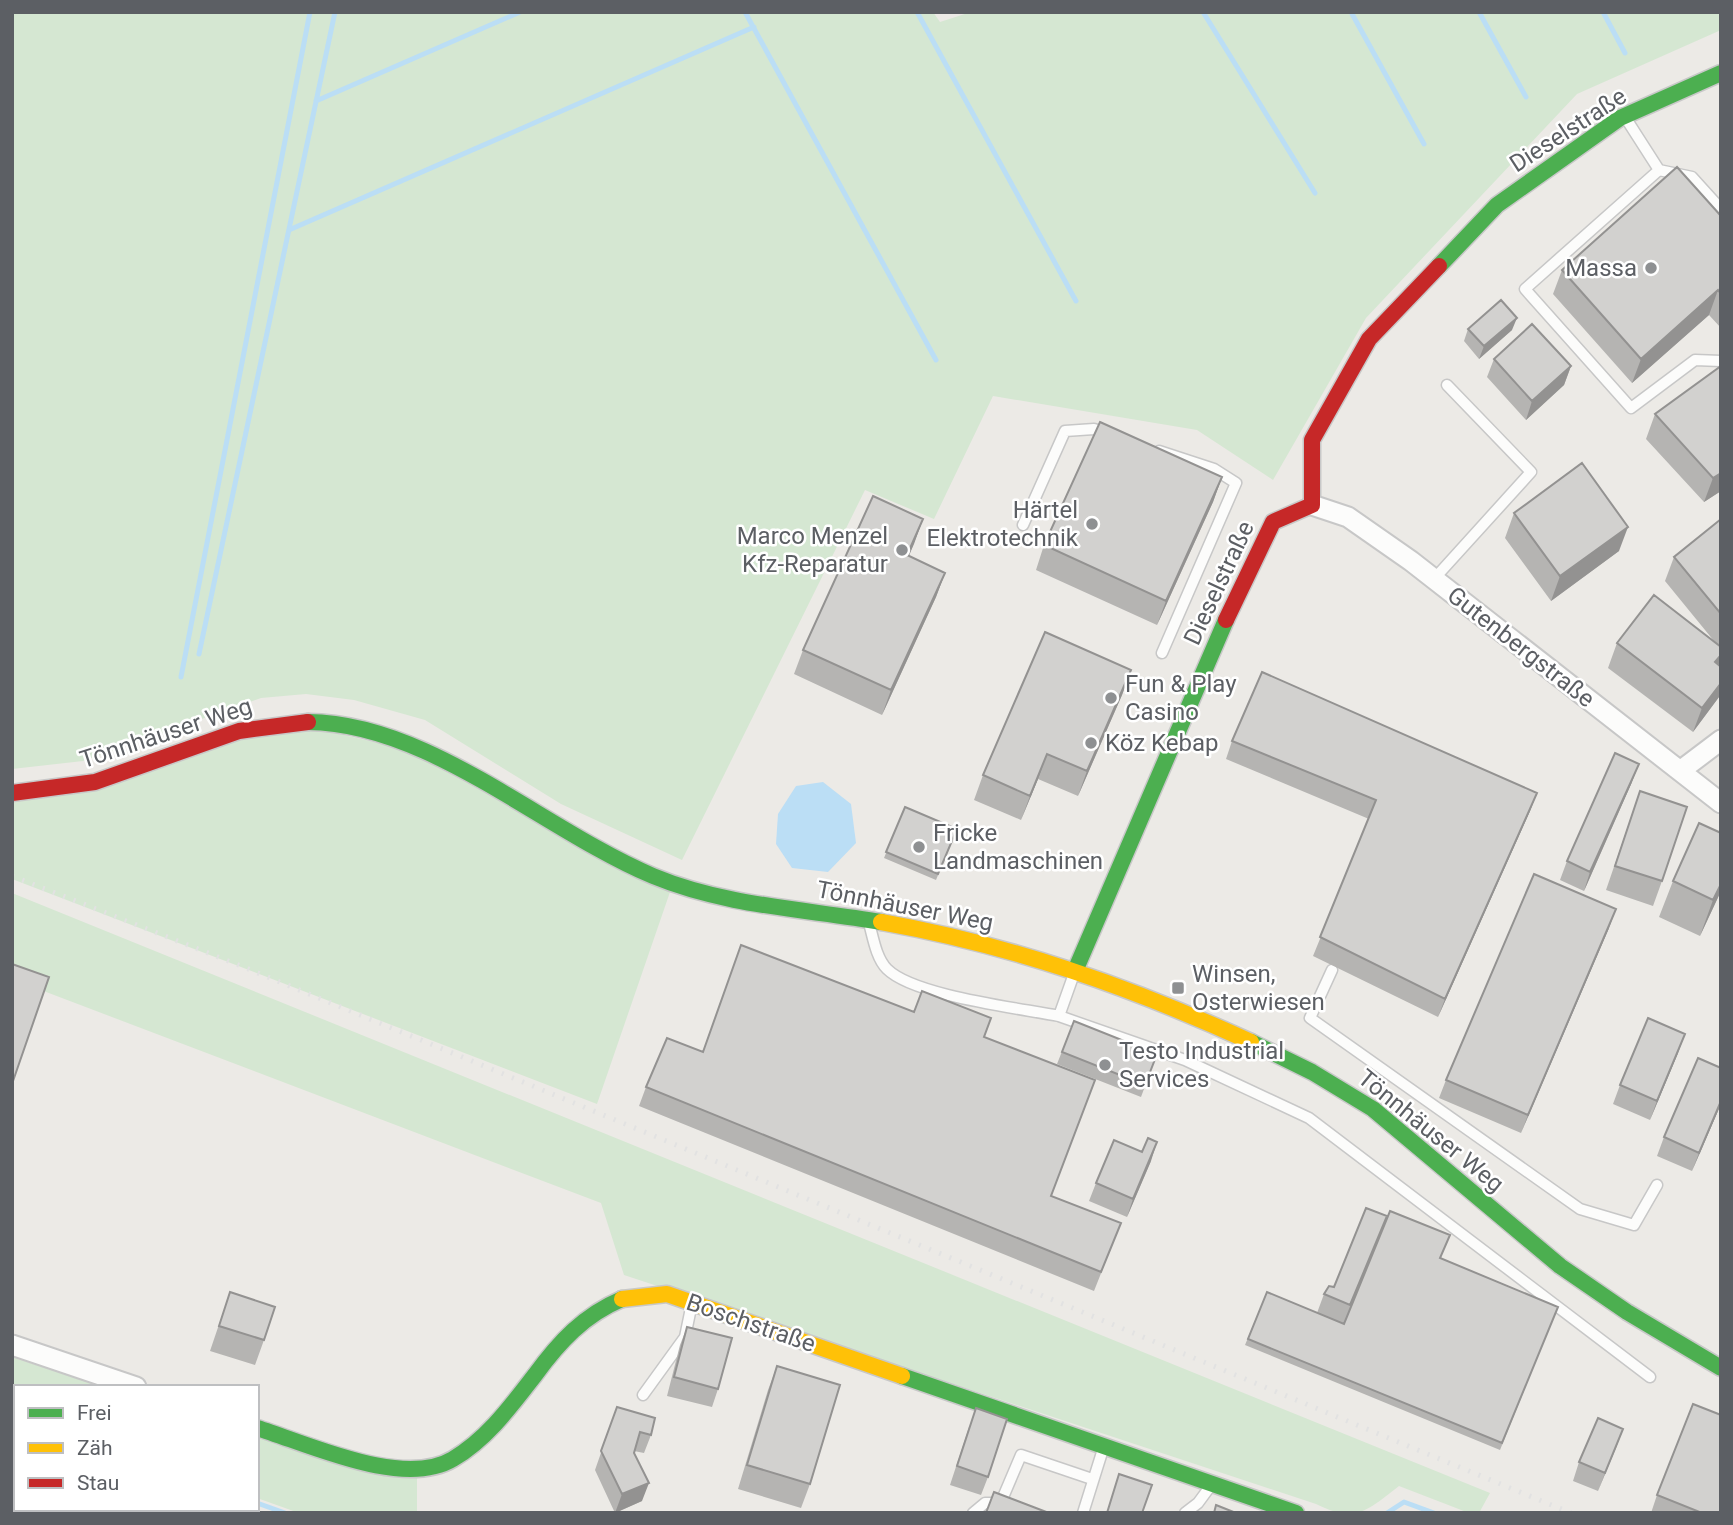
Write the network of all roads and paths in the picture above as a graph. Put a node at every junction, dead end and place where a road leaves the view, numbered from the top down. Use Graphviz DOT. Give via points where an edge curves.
graph roads {
  1 [pos="1721,73"];
  2 [pos="1625,116"];
  3 [pos="1659,170"];
  4 [pos="1721,209"];
  5 [pos="1721,361"];
  6 [pos="1447,385"];
  7 [pos="1118,437"];
  8 [pos="1154,449"];
  9 [pos="1312,505"];
  10 [pos="1023,525"];
  11 [pos="1434,579"];
  12 [pos="1162,653"];
  13 [pos="1721,740"];
  14 [pos="1680,771"];
  15 [pos="12,793"];
  16 [pos="1721,803"];
  17 [pos="868,919"];
  18 [pos="1332,970"];
  19 [pos="1075,971"];
  20 [pos="1059,1016"];
  21 [pos="1657,1185"];
  22 [pos="693,1303"];
  23 [pos="12,1345"];
  24 [pos="1721,1368"];
  25 [pos="1650,1377"];
  26 [pos="130,1385"];
  27 [pos="643,1395"];
  28 [pos="259,1429"];
  29 [pos="1104,1446"];
  30 [pos="1092,1479"];
  31 [pos="1212,1483"];
  32 [pos="972,1513"];
  33 [pos="1083,1513"];
  34 [pos="1185,1513"];
  35 [pos="1296,1513"];
  1 -- 2 [label="street, Dieselstraße"];
  2 -- 3 [label="lane"];
  2 -- 9 [label="street, Dieselstraße" via="1497,205 1369,339 1312,440"];
  3 -- 4 [label="lane" via="1692,177"];
  3 -- 5 [label="lane" via="1525,289 1631,408 1695,360"];
  6 -- 11 [label="lane" via="1531,472"];
  7 -- 10 [label="lane" via="1094,429 1065,431"];
  8 -- 12 [label="lane" via="1214,468 1236,483"];
  9 -- 11 [label="street, Gutenbergstraße" via="1348,517"];
  9 -- 19 [label="street, Dieselstraße" via="1273,522 1203,669"];
  11 -- 14 [label="street, Gutenbergstraße"];
  13 -- 14 [label="street"];
  14 -- 16 [label="street, Gutenbergstraße"];
  15 -- 17 [label="street, Tönnhäuser Weg" via="100,781 239,730 275,723 364,727 440,757 612,859 673,884 762,904"];
  17 -- 19 [label="street, Tönnhäuser Weg" via="1008,949"];
  17 -- 20 [label="lane" via="887,969 922,988"];
  18 -- 21 [label="lane" via="1310,1018 1580,1209 1634,1225"];
  19 -- 20 [label="lane"];
  19 -- 24 [label="street, Tönnhäuser Weg" via="1264,1048 1339,1086 1391,1122 1536,1247 1602,1297"];
  20 -- 25 [label="lane" via="1185,1060 1308,1118"];
  22 -- 27 [label="lane" via="685,1337"];
  22 -- 28 [label="street, Boschstraße" via="645,1292 595,1309 476,1443 440,1465 386,1469"];
  22 -- 29 [label="street, Boschstraße"];
  23 -- 26 [label="street"];
  29 -- 30 [label="lane"];
  29 -- 31 [label="street, Boschstraße"];
  30 -- 32 [label="lane" via="1021,1455 1006,1504 985,1503"];
  30 -- 33 [label="lane"];
  31 -- 34 [label="lane"];
  31 -- 35 [label="street, Boschstraße"];
}
